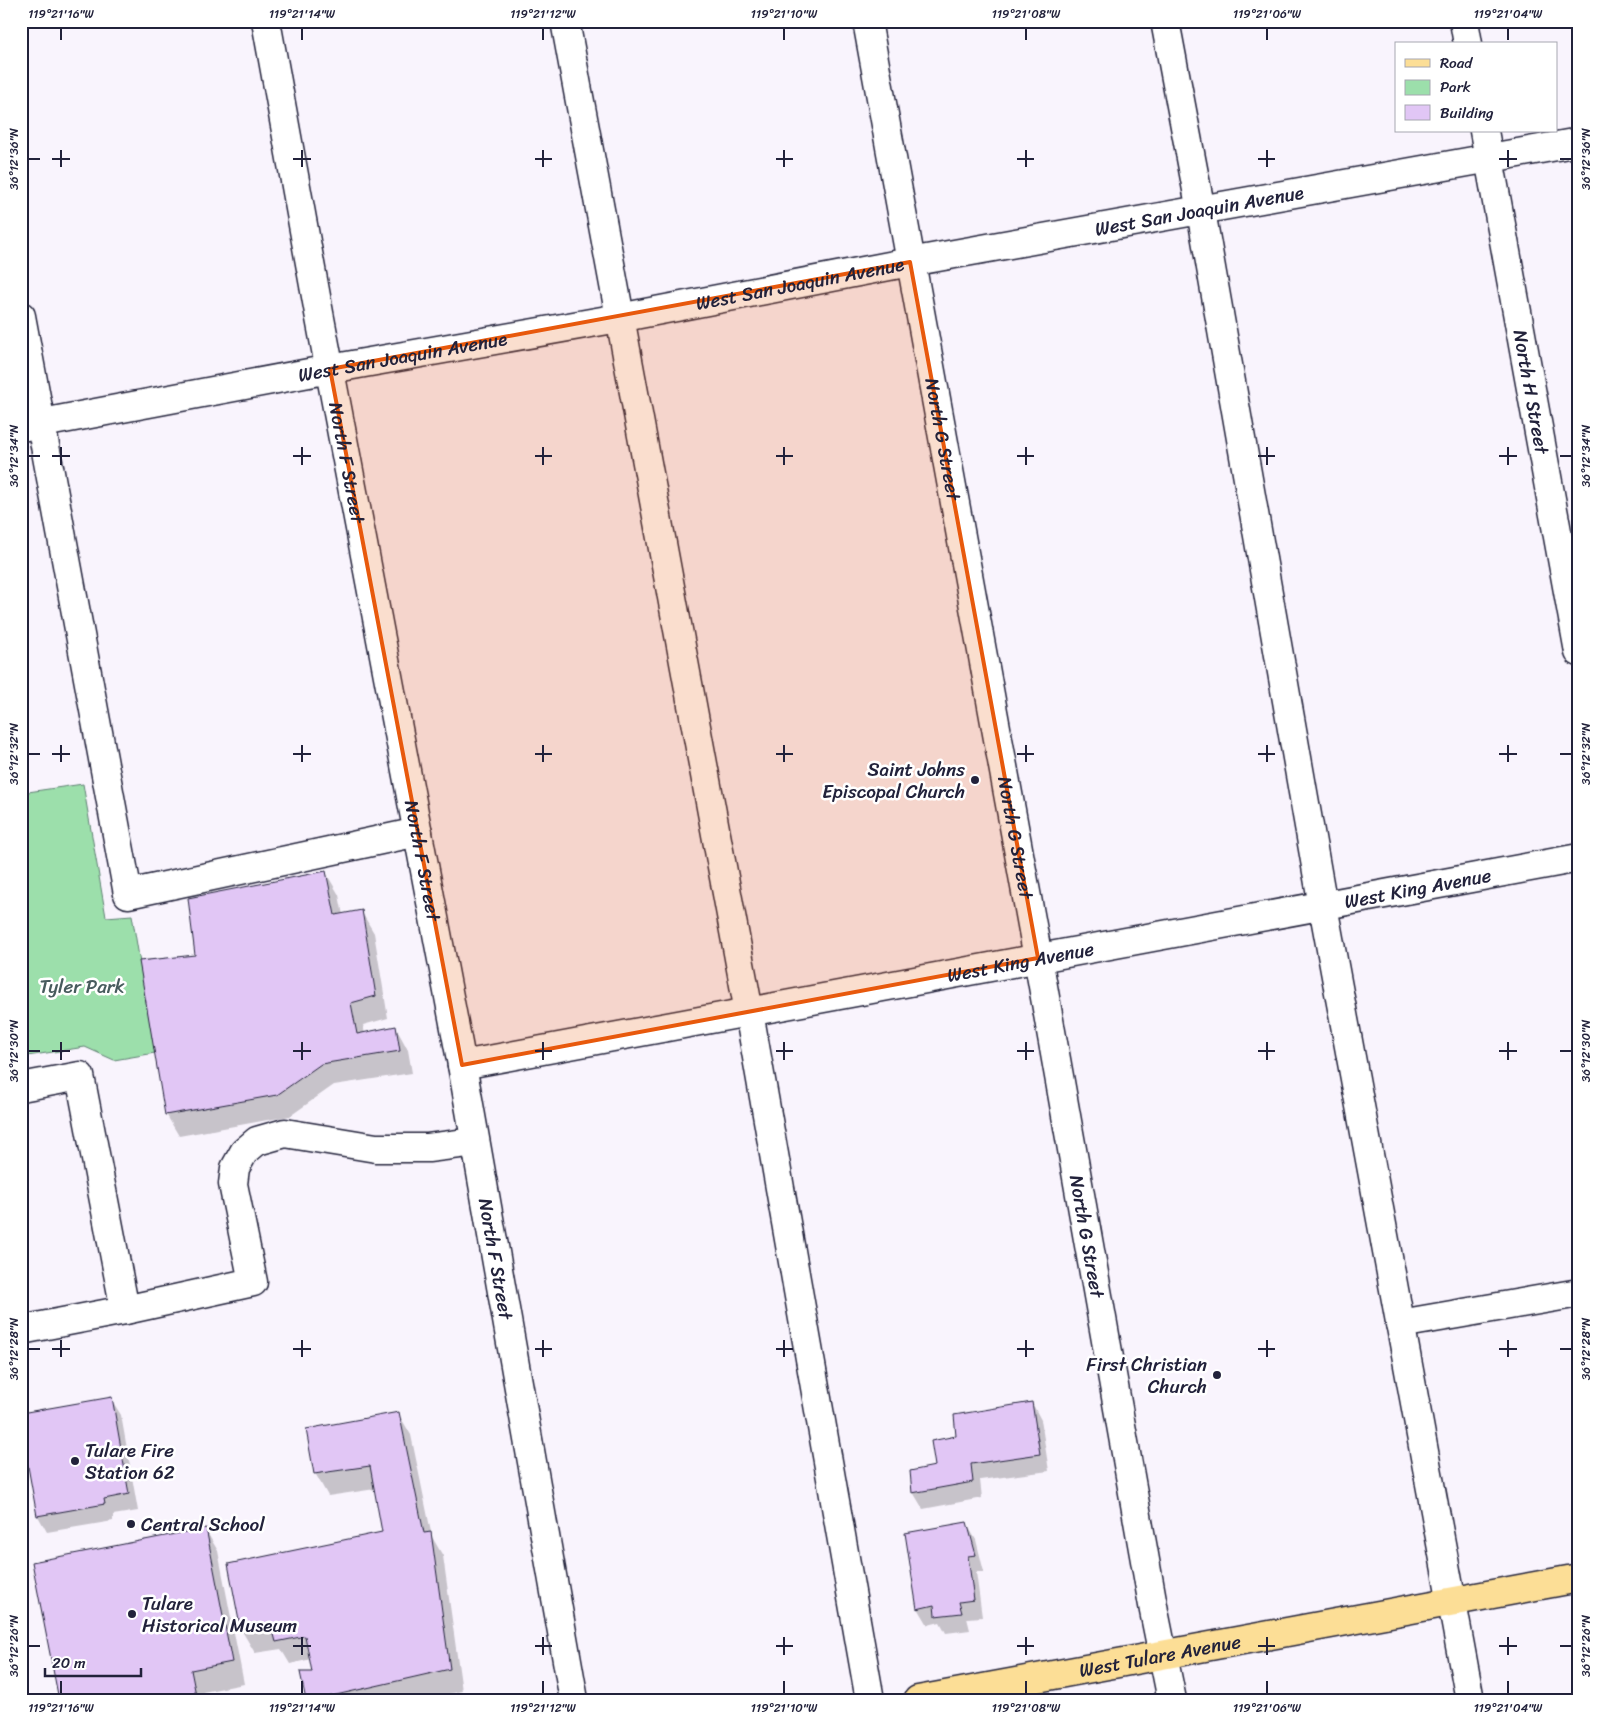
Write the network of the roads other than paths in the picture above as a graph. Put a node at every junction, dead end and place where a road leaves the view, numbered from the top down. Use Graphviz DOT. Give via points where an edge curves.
graph roads {
  1 [pos="266,21"];
  2 [pos="565,21"];
  3 [pos="867,21"];
  4 [pos="1165,21"];
  5 [pos="1464,21"];
  6 [pos="1468,42"];
  7 [pos="1484,132"];
  8 [pos="1579,142"];
  9 [pos="1489,158"];
  10 [pos="1201,211"];
  11 [pos="910,262"];
  12 [pos="21,316"];
  13 [pos="620,318"];
  14 [pos="330,368"];
  15 [pos="31,425"];
  16 [pos="1579,652"];
  17 [pos="418,832"];
  18 [pos="1579,858"];
  19 [pos="1323,906"];
  20 [pos="1038,958"];
  21 [pos="749,1012"];
  22 [pos="462,1065"];
  23 [pos="21,1086"];
  24 [pos="475,1142"];
  25 [pos="1579,1293"];
  26 [pos="125,1310"];
  27 [pos="1400,1324"];
  28 [pos="21,1330"];
  29 [pos="1579,1578"];
  30 [pos="1452,1601"];
  31 [pos="1163,1654"];
  32 [pos="574,1700"];
  33 [pos="870,1700"];
  34 [pos="918,1700"];
  35 [pos="1172,1700"];
  36 [pos="1470,1700"];
  1 -- 14 [label="street, North F Street"];
  2 -- 13 [label="street"];
  3 -- 11 [label="street, North G Street"];
  4 -- 10 [label="street"];
  5 -- 6 [label="street"];
  7 -- 9 [label="street, North H Street"];
  8 -- 9 [label="street, West San Joaquin Avenue"];
  9 -- 10 [label="street, West San Joaquin Avenue"];
  9 -- 16 [label="street, North H Street"];
  10 -- 11 [label="street, West San Joaquin Avenue"];
  10 -- 19 [label="street"];
  11 -- 13 [label="street, West San Joaquin Avenue"];
  11 -- 20 [label="street, North G Street"];
  12 -- 15 [label="street"];
  13 -- 14 [label="street, West San Joaquin Avenue"];
  13 -- 21 [label="street"];
  14 -- 15 [label="street, West San Joaquin Avenue"];
  14 -- 17 [label="street, North F Street"];
  15 -- 17 [label="street" via="128,894"];
  17 -- 22 [label="street, North F Street"];
  18 -- 19 [label="street, West King Avenue"];
  19 -- 20 [label="street, West King Avenue"];
  19 -- 27 [label="street"];
  20 -- 21 [label="street, West King Avenue"];
  20 -- 31 [label="street, North G Street"];
  21 -- 22 [label="street, West King Avenue"];
  21 -- 33 [label="street"];
  22 -- 24 [label="street, North F Street"];
  23 -- 26 [label="street" via="80,1076"];
  24 -- 26 [label="street" via="428,1148 376,1148 285,1133 257,1141 244,1152 235,1168 233,1184 253,1282"];
  24 -- 32 [label="street, North F Street"];
  25 -- 27 [label="street"];
  26 -- 28 [label="street"];
  27 -- 30 [label="street"];
  29 -- 30 [label="main road, West Tulare Avenue"];
  30 -- 31 [label="main road, West Tulare Avenue"];
  30 -- 36 [label="street"];
  31 -- 34 [label="main road, West Tulare Avenue"];
  31 -- 35 [label="street, North G Street"];
}
